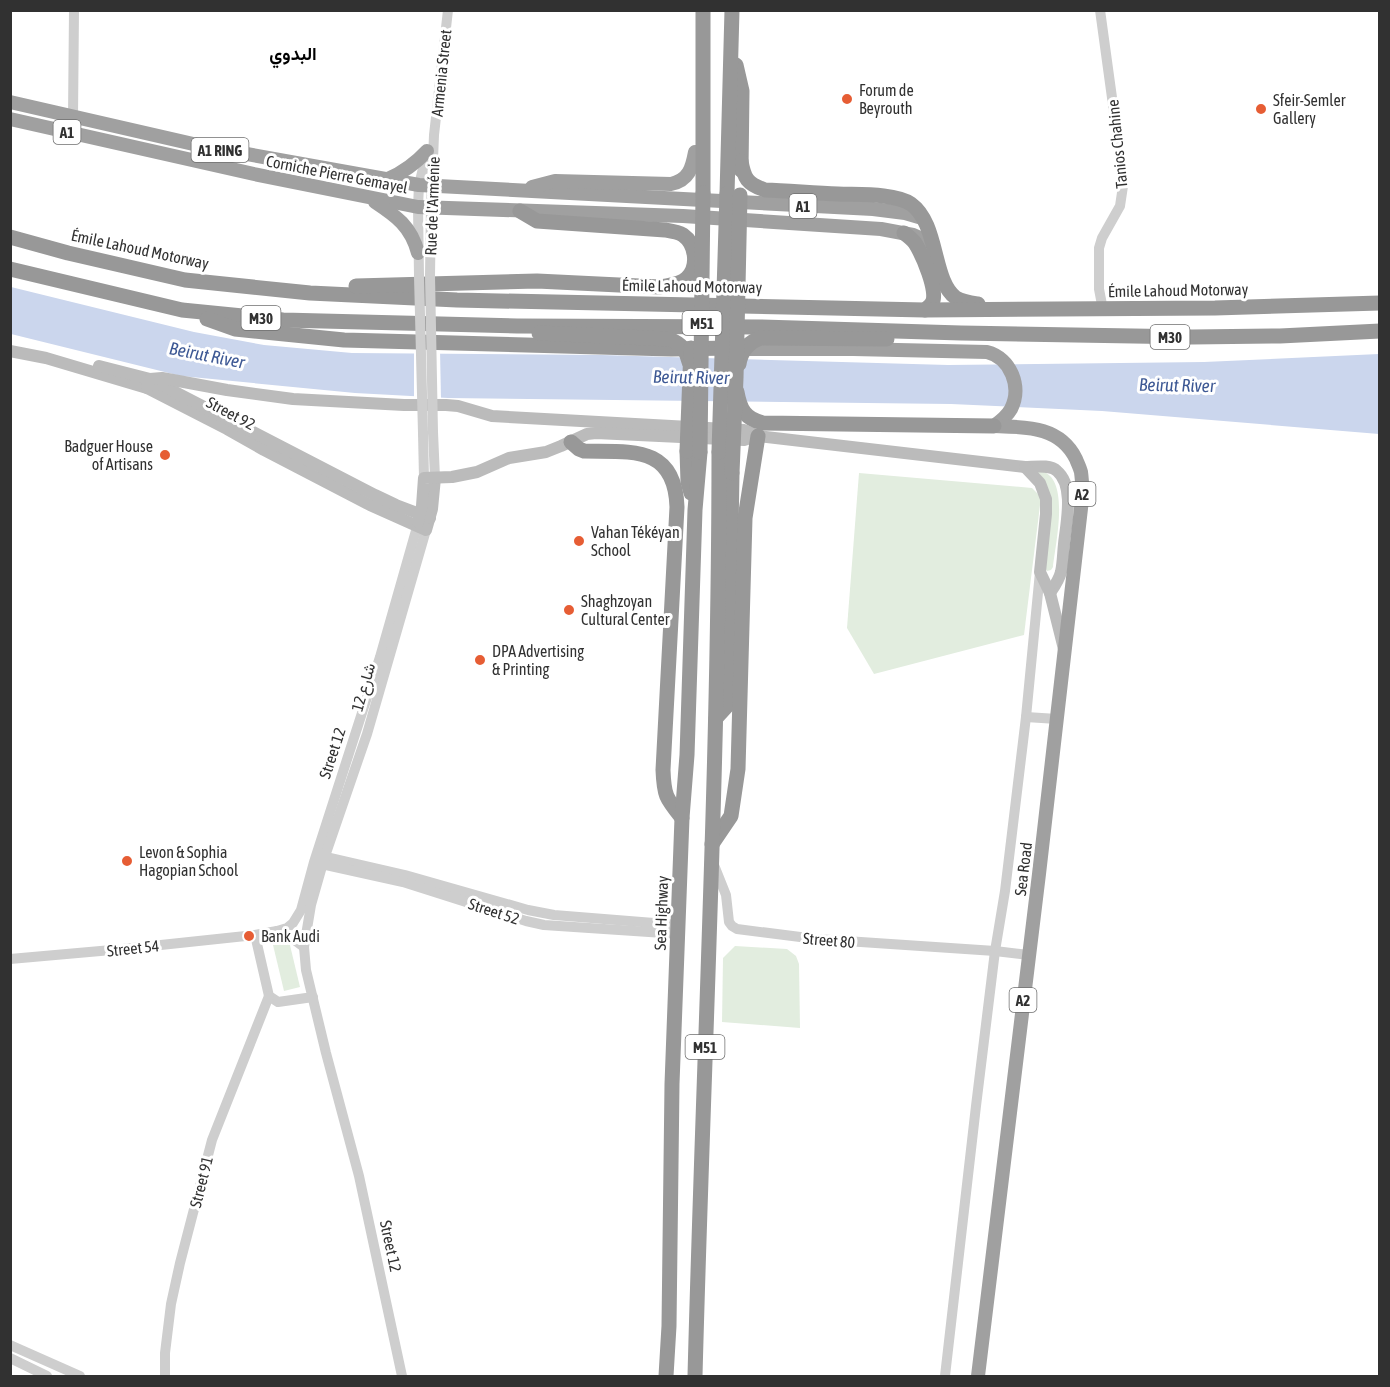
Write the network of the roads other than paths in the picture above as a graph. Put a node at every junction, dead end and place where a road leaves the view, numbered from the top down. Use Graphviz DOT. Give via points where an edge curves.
graph roads {
  1 [pos="74,10"];
  2 [pos="448,10"];
  3 [pos="703,10"];
  4 [pos="732,10"];
  5 [pos="1100,10"];
  6 [pos="731,45"];
  7 [pos="703,75"];
  8 [pos="10,102"];
  9 [pos="73,117"];
  10 [pos="10,119"];
  11 [pos="434,135"];
  12 [pos="124,145"];
  13 [pos="427,151"];
  14 [pos="695,152"];
  15 [pos="741,160"];
  16 [pos="387,180"];
  17 [pos="425,185"];
  18 [pos="518,190"];
  19 [pos="698,193"];
  20 [pos="733,195"];
  21 [pos="369,197"];
  22 [pos="424,207"];
  23 [pos="520,211"];
  24 [pos="922,219"];
  25 [pos="904,233"];
  26 [pos="10,237"];
  27 [pos="933,244"];
  28 [pos="418,253"];
  29 [pos="694,261"];
  30 [pos="10,269"];
  31 [pos="424,276"];
  32 [pos="256,288"];
  33 [pos="1380,303"];
  34 [pos="1025,308"];
  35 [pos="1103,309"];
  36 [pos="182,310"];
  37 [pos="925,310"];
  38 [pos="517,326"];
  39 [pos="733,326"];
  40 [pos="1380,331"];
  41 [pos="961,333"];
  42 [pos="10,344"];
  43 [pos="732,349"];
  44 [pos="10,351"];
  45 [pos="99,370"];
  46 [pos="690,373"];
  47 [pos="736,378"];
  48 [pos="148,384"];
  49 [pos="1012,407"];
  50 [pos="994,426"];
  51 [pos="1027,427"];
  52 [pos="428,433"];
  53 [pos="757,436"];
  54 [pos="571,442"];
  55 [pos="693,452"];
  56 [pos="1025,467"];
  57 [pos="429,478"];
  58 [pos="423,522"];
  59 [pos="1040,572"];
  60 [pos="1050,594"];
  61 [pos="1065,652"];
  62 [pos="1026,717"];
  63 [pos="716,718"];
  64 [pos="1057,719"];
  65 [pos="682,818"];
  66 [pos="712,844"];
  67 [pos="320,859"];
  68 [pos="712,862"];
  69 [pos="679,930"];
  70 [pos="277,932"];
  71 [pos="255,935"];
  72 [pos="304,947"];
  73 [pos="995,951"];
  74 [pos="1029,955"];
  75 [pos="10,959"];
  76 [pos="269,996"];
  77 [pos="313,997"];
  78 [pos="10,1345"];
  79 [pos="10,1358"];
  80 [pos="47,1377"];
  81 [pos="80,1377"];
  82 [pos="165,1377"];
  83 [pos="402,1377"];
  84 [pos="666,1377"];
  85 [pos="695,1377"];
  86 [pos="945,1377"];
  87 [pos="978,1377"];
  1 -- 9 [label="street"];
  2 -- 11 [label="street, Armenia Street"];
  3 -- 7 [label="highway, M51"];
  4 -- 6 [label="highway, M51"];
  5 -- 35 [label="street, Tanios Chahine" via="1123,186 1120,206 1099,248"];
  6 -- 15 [label="highway" via="742,91"];
  6 -- 20 [label="highway, M51"];
  7 -- 14 [label="highway" via="696,89"];
  7 -- 19 [label="highway, M51"];
  8 -- 9 [label="highway, Corniche Pierre Gemayel / A1 RING"];
  9 -- 16 [label="highway, Corniche Pierre Gemayel / A1 RING" via="202,146"];
  10 -- 12 [label="highway, Corniche Pierre Gemayel / A1"];
  11 -- 13 [label="street, Rue de l'Arménie"];
  11 -- 17 [label="street, Rue de l'Arménie"];
  12 -- 21 [label="highway, Corniche Pierre Gemayel / A1 RING"];
  13 -- 16 [label="highway" via="402,173"];
  13 -- 17 [label="street, Rue de l'Arménie"];
  14 -- 18 [label="highway, A1 RING" via="689,174 671,184 555,181"];
  14 -- 19 [label="highway"];
  15 -- 20 [label="highway"];
  15 -- 24 [label="highway" via="743,173 755,187 894,198 916,208"];
  16 -- 17 [label="highway, Corniche Pierre Gemayel / A1 RING"];
  17 -- 18 [label="highway, Corniche Pierre Gemayel / A1 RING"];
  17 -- 22 [label="street, Rue de l'Arménie"];
  18 -- 24 [label="highway, A1" via="873,209"];
  19 -- 29 [label="highway"];
  19 -- 55 [label="highway, M51, bridge"];
  20 -- 47 [label="highway, bridge"];
  20 -- 63 [label="highway, M51, bridge" via="720,452"];
  21 -- 22 [label="highway, Corniche Pierre Gemayel / A1 RING"];
  21 -- 28 [label="highway" via="406,226"];
  22 -- 23 [label="highway, Corniche Pierre Gemayel / A1 RING"];
  22 -- 28 [label="street, Rue de l'Arménie"];
  22 -- 31 [label="street, Rue de l'Arménie"];
  23 -- 25 [label="highway, A1" via="683,216"];
  23 -- 29 [label="highway" via="537,221 675,232 689,242"];
  24 -- 27 [label="highway"];
  25 -- 27 [label="highway, A1"];
  25 -- 37 [label="highway" via="918,249 932,285 932,303"];
  26 -- 32 [label="highway, Émile Lahoud Motorway / M30" via="185,280"];
  27 -- 34 [label="highway" via="944,280 956,297 970,303"];
  28 -- 31 [label="street, Rue de l'Arménie"];
  29 -- 32 [label="highway" via="683,281 660,287 537,281"];
  29 -- 46 [label="highway, bridge"];
  30 -- 36 [label="highway, M30"];
  31 -- 52 [label="street, Rue de l'Arménie, bridge"];
  32 -- 37 [label="highway, Émile Lahoud Motorway / M30" via="457,300"];
  33 -- 35 [label="highway, Émile Lahoud Motorway / M30"];
  34 -- 35 [label="highway, Émile Lahoud Motorway / M30"];
  34 -- 37 [label="highway, Émile Lahoud Motorway / M30"];
  36 -- 38 [label="highway, M30" via="283,320"];
  36 -- 43 [label="highway" via="235,328 345,340"];
  38 -- 39 [label="highway, M30"];
  38 -- 46 [label="highway, bridge" via="539,333 669,339 684,350"];
  39 -- 41 [label="highway, M30"];
  39 -- 43 [label="highway"];
  40 -- 41 [label="highway, M30" via="1214,337"];
  41 -- 47 [label="highway, bridge" via="910,339 761,338 744,349"];
  42 -- 45 [label="main road, Street 92"];
  43 -- 49 [label="highway" via="987,352 1003,360 1010,369 1015,389"];
  44 -- 45 [label="main road, Street 92"];
  45 -- 48 [label="main road, Street 92"];
  46 -- 55 [label="highway, bridge"];
  47 -- 50 [label="highway, bridge" via="741,410 763,423"];
  47 -- 63 [label="highway, bridge" via="727,706"];
  48 -- 53 [label="main road" via="162,378 293,399 446,405 492,416 744,430"];
  48 -- 58 [label="main road, Street 92"];
  49 -- 50 [label="highway"];
  49 -- 51 [label="highway" via="1019,422"];
  50 -- 51 [label="highway, Sea Road / A2"];
  51 -- 61 [label="highway, Sea Road / A2" via="1062,440 1081,471 1083,491"];
  52 -- 57 [label="street, Street 12"];
  53 -- 54 [label="main road" via="744,440 596,433"];
  53 -- 56 [label="main road"];
  53 -- 66 [label="highway" via="745,518 738,769 731,816"];
  54 -- 57 [label="main road" via="546,452 510,458 470,474"];
  54 -- 65 [label="highway" via="584,451 637,453 654,458 667,469 673,482 677,507 663,770 666,798"];
  55 -- 65 [label="highway, Sea Highway / M51" via="688,482 695,510"];
  56 -- 59 [label="main road" via="1040,483 1046,499"];
  56 -- 60 [label="main road" via="1056,469 1067,493 1061,573"];
  57 -- 58 [label="main road, Street 12" via="422,506"];
  58 -- 67 [label="street, Street 12"];
  59 -- 60 [label="main road"];
  59 -- 62 [label="street"];
  60 -- 61 [label="main road"];
  61 -- 64 [label="highway, Sea Road / A2"];
  62 -- 64 [label="street"];
  62 -- 73 [label="street"];
  63 -- 66 [label="highway, M51"];
  64 -- 74 [label="highway, Sea Road / A2"];
  65 -- 69 [label="highway, Sea Highway / M51"];
  66 -- 68 [label="highway, M51"];
  67 -- 69 [label="street, Street 52" via="405,875 528,910"];
  67 -- 70 [label="street, Street 12" via="298,917"];
  67 -- 72 [label="street"];
  68 -- 73 [label="street, Street 80" via="726,895 729,922 736,929 816,939"];
  68 -- 85 [label="highway, M51"];
  69 -- 84 [label="highway, Sea Highway / M51"];
  70 -- 71 [label="street, Street 54"];
  70 -- 72 [label="street"];
  71 -- 75 [label="street, Street 54"];
  71 -- 76 [label="street"];
  72 -- 77 [label="street, Street 12"];
  73 -- 74 [label="street"];
  73 -- 86 [label="street"];
  74 -- 87 [label="highway, Sea Road / A2"];
  76 -- 77 [label="street" via="278,1002"];
  76 -- 82 [label="street, Street 91" via="212,1140 171,1304"];
  77 -- 83 [label="street, Street 12" via="359,1176"];
  78 -- 81 [label="street"];
  79 -- 80 [label="street"];
}
